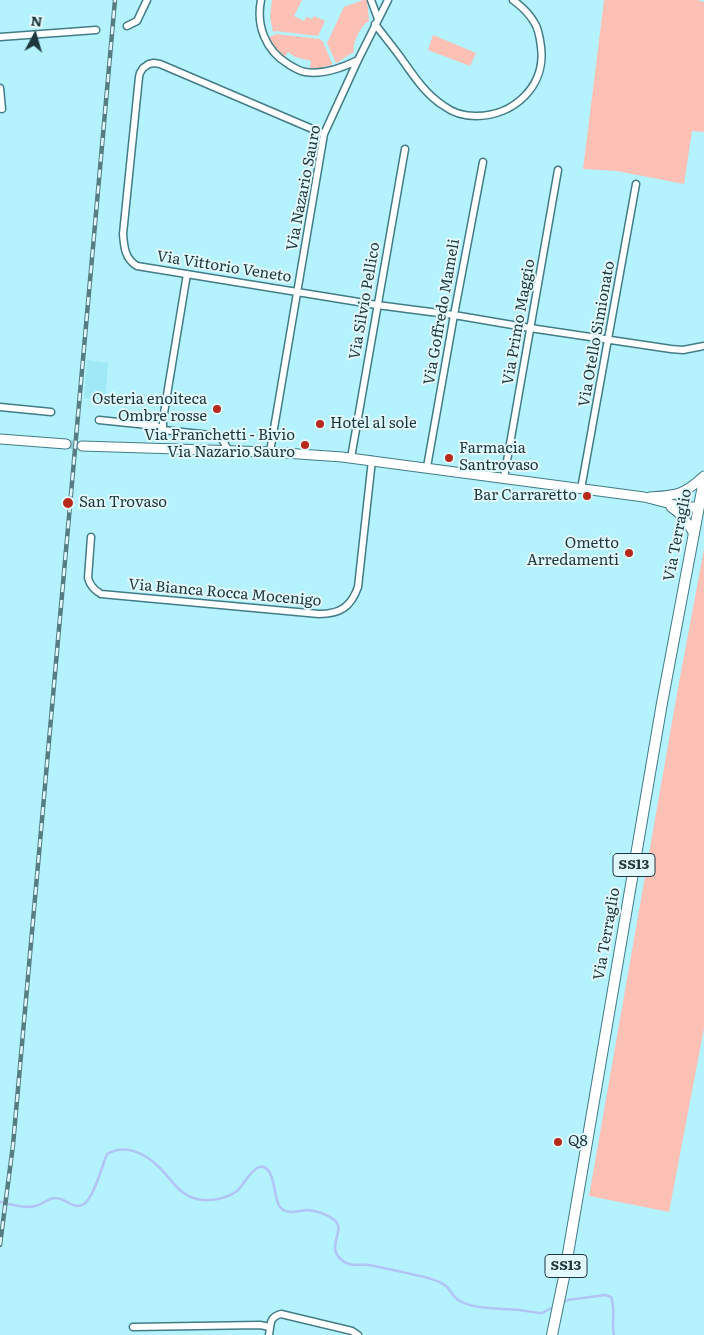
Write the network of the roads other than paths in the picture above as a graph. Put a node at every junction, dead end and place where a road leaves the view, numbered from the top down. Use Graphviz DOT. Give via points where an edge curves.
graph roads {
  1 [pos="147,0"];
  2 [pos="261,0"];
  3 [pos="371,0"];
  4 [pos="388,0"];
  5 [pos="513,0"];
  6 [pos="377,22"];
  7 [pos="127,26"];
  8 [pos="96,30"];
  9 [pos="0,37"];
  10 [pos="358,60"];
  11 [pos="0,88"];
  12 [pos="2,109"];
  13 [pos="324,134"];
  14 [pos="405,149"];
  15 [pos="483,162"];
  16 [pos="558,170"];
  17 [pos="636,184"];
  18 [pos="187,274"];
  19 [pos="297,292"];
  20 [pos="377,306"];
  21 [pos="454,315"];
  22 [pos="530,328"];
  23 [pos="608,340"];
  24 [pos="704,346"];
  25 [pos="0,407"];
  26 [pos="51,412"];
  27 [pos="99,420"];
  28 [pos="163,430"];
  29 [pos="0,439"];
  30 [pos="66,444"];
  31 [pos="82,446"];
  32 [pos="229,451"];
  33 [pos="270,452"];
  34 [pos="350,458"];
  35 [pos="372,460"];
  36 [pos="428,468"];
  37 [pos="704,476"];
  38 [pos="504,478"];
  39 [pos="704,480"];
  40 [pos="582,489"];
  41 [pos="674,495"];
  42 [pos="644,497"];
  43 [pos="666,504"];
  44 [pos="699,507"];
  45 [pos="694,534"];
  46 [pos="91,537"];
  47 [pos="133,1327"];
  48 [pos="270,1327"];
  49 [pos="269,1335"];
  50 [pos="358,1335"];
  51 [pos="552,1335"];
  1 -- 7 [label="street" via="137,21"];
  2 -- 10 [label="street" via="260,27 264,38 275,54 289,65 305,72 319,73"];
  3 -- 6 [label="street"];
  4 -- 6 [label="street, Via Nazario Sauro"];
  5 -- 6 [label="street" via="537,28 541,64 537,78 524,98 492,114 461,114 440,104 418,82"];
  6 -- 10 [label="street, Via Nazario Sauro"];
  8 -- 9 [label="street"];
  10 -- 13 [label="street, Via Nazario Sauro"];
  11 -- 12 [label="street"];
  13 -- 18 [label="street, Via Vittorio Veneto" via="160,64 149,64 143,68 138,77 124,246 128,258 138,266"];
  13 -- 19 [label="street, Via Nazario Sauro"];
  14 -- 20 [label="street, Via Silvio Pellico"];
  15 -- 21 [label="street, Via Goffredo Mameli"];
  16 -- 22 [label="street, Via Primo Maggio"];
  17 -- 23 [label="street, Via Otello Simionato"];
  18 -- 19 [label="street, Via Vittorio Veneto"];
  18 -- 28 [label="street"];
  19 -- 20 [label="street, Via Vittorio Veneto"];
  19 -- 33 [label="street, Via Nazario Sauro"];
  20 -- 21 [label="street, Via Vittorio Veneto"];
  20 -- 34 [label="street, Via Silvio Pellico"];
  21 -- 22 [label="street, Via Vittorio Veneto"];
  21 -- 36 [label="street, Via Goffredo Mameli"];
  22 -- 23 [label="street, Via Vittorio Veneto"];
  22 -- 38 [label="street, Via Primo Maggio"];
  23 -- 24 [label="street, Via Vittorio Veneto" via="683,350"];
  23 -- 40 [label="street, Via Otello Simionato"];
  25 -- 26 [label="street"];
  27 -- 28 [label="street" via="157,426"];
  28 -- 32 [label="street" via="220,436"];
  29 -- 30 [label="street"];
  31 -- 32 [label="street"];
  32 -- 33 [label="street"];
  33 -- 34 [label="street"];
  34 -- 35 [label="street"];
  35 -- 36 [label="street"];
  35 -- 46 [label="street, Via Bianca Rocca Mocenigo" via="358,587 348,606 338,612 319,614 101,594 94,590 88,578"];
  36 -- 38 [label="street"];
  37 -- 41 [label="street" via="685,492"];
  38 -- 40 [label="street"];
  39 -- 44 [label="main road, Via Terraglio / SS13"];
  40 -- 42 [label="street"];
  41 -- 42 [label="street"];
  41 -- 44 [label="street"];
  42 -- 43 [label="street"];
  43 -- 44 [label="street"];
  43 -- 45 [label="street" via="683,516"];
  44 -- 45 [label="main road, Via Terraglio / SS13"];
  45 -- 51 [label="main road, Via Terraglio / SS13"];
  47 -- 48 [label="street"];
  48 -- 49 [label="street"];
  48 -- 50 [label="street" via="272,1319 281,1314"];
}
